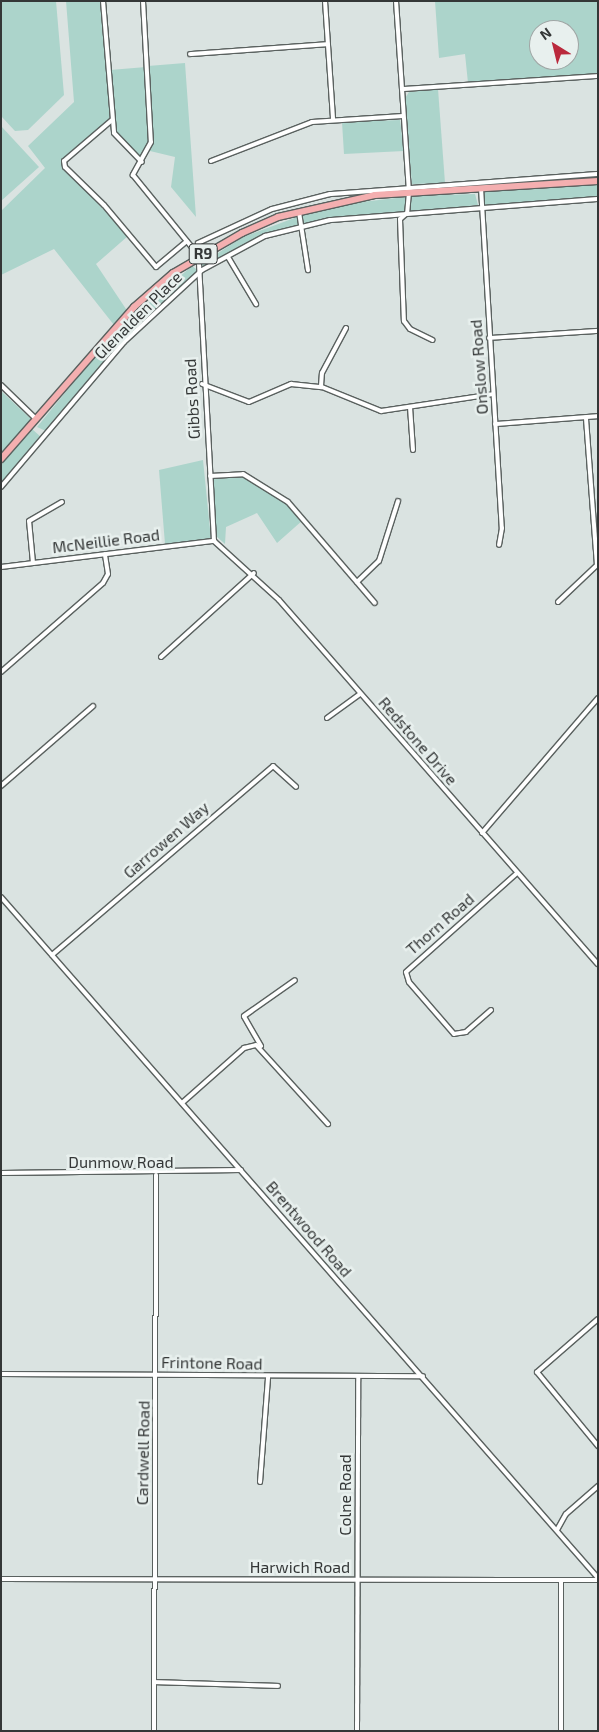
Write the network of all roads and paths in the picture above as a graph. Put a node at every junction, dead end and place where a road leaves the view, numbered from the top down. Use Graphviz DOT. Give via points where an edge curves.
graph roads {
  1 [pos="103,1"];
  2 [pos="143,1"];
  3 [pos="326,1"];
  4 [pos="396,1"];
  5 [pos="328,44"];
  6 [pos="190,54"];
  7 [pos="598,76"];
  8 [pos="402,89"];
  9 [pos="404,116"];
  10 [pos="333,119"];
  11 [pos="112,120"];
  12 [pos="210,160"];
  13 [pos="142,162"];
  14 [pos="598,174"];
  15 [pos="538,179"];
  16 [pos="598,181"];
  17 [pos="533,185"];
  18 [pos="470,186"];
  19 [pos="481,188"];
  20 [pos="409,189"];
  21 [pos="598,199"];
  22 [pos="482,206"];
  23 [pos="299,212"];
  24 [pos="407,213"];
  25 [pos="302,228"];
  26 [pos="187,241"];
  27 [pos="195,251"];
  28 [pos="228,257"];
  29 [pos="195,258"];
  30 [pos="202,270"];
  31 [pos="308,270"];
  32 [pos="256,304"];
  33 [pos="346,328"];
  34 [pos="598,331"];
  35 [pos="489,338"];
  36 [pos="434,340"];
  37 [pos="202,384"];
  38 [pos="1,385"];
  39 [pos="321,386"];
  40 [pos="493,394"];
  41 [pos="410,406"];
  42 [pos="598,416"];
  43 [pos="586,417"];
  44 [pos="36,418"];
  45 [pos="495,424"];
  46 [pos="413,450"];
  47 [pos="1,459"];
  48 [pos="210,476"];
  49 [pos="1,486"];
  50 [pos="398,501"];
  51 [pos="62,502"];
  52 [pos="214,541"];
  53 [pos="499,545"];
  54 [pos="105,554"];
  55 [pos="33,563"];
  56 [pos="597,565"];
  57 [pos="1,567"];
  58 [pos="254,573"];
  59 [pos="357,582"];
  60 [pos="558,602"];
  61 [pos="375,603"];
  62 [pos="161,657"];
  63 [pos="1,672"];
  64 [pos="360,694"];
  65 [pos="598,698"];
  66 [pos="93,706"];
  67 [pos="326,718"];
  68 [pos="1,786"];
  69 [pos="296,788"];
  70 [pos="482,833"];
  71 [pos="517,873"];
  72 [pos="1,897"];
  73 [pos="52,955"];
  74 [pos="598,964"];
  75 [pos="295,980"];
  76 [pos="491,1010"];
  77 [pos="262,1048"];
  78 [pos="182,1103"];
  79 [pos="328,1124"];
  80 [pos="241,1170"];
  81 [pos="1,1173"];
  82 [pos="156,1175"];
  83 [pos="598,1319"];
  84 [pos="1,1374"];
  85 [pos="156,1374"];
  86 [pos="268,1376"];
  87 [pos="423,1376"];
  88 [pos="358,1378"];
  89 [pos="598,1446"];
  90 [pos="260,1482"];
  91 [pos="598,1486"];
  92 [pos="561,1520"];
  93 [pos="552,1524"];
  94 [pos="557,1530"];
  95 [pos="1,1579"];
  96 [pos="155,1579"];
  97 [pos="598,1579"];
  98 [pos="357,1580"];
  99 [pos="561,1581"];
  100 [pos="154,1682"];
  101 [pos="278,1686"];
  102 [pos="154,1731"];
  103 [pos="357,1731"];
  104 [pos="560,1731"];
  1 -- 11 [label="street"];
  2 -- 13 [label="street" via="151,142"];
  3 -- 5 [label="street"];
  4 -- 8 [label="street"];
  5 -- 6 [label="street"];
  5 -- 10 [label="street"];
  7 -- 8 [label="street"];
  8 -- 9 [label="street"];
  9 -- 10 [label="street"];
  9 -- 20 [label="street"];
  10 -- 12 [label="street" via="307,123"];
  11 -- 13 [label="street" via="114,133"];
  11 -- 26 [label="street" via="64,161 65,167 104,204 156,267"];
  13 -- 26 [label="street" via="133,175"];
  14 -- 15 [label="street"];
  15 -- 17 [label="street"];
  15 -- 18 [label="street"];
  16 -- 17 [label="highway, R9"];
  17 -- 19 [label="highway, R9"];
  18 -- 19 [label="highway, R9"];
  18 -- 20 [label="highway, R9"];
  19 -- 22 [label="street, Onslow Road"];
  20 -- 23 [label="highway, R9" via="340,200"];
  20 -- 24 [label="street"];
  20 -- 27 [label="street" via="295,201 202,240"];
  21 -- 22 [label="street, Glenalden Place"];
  22 -- 24 [label="street, Glenalden Place"];
  22 -- 35 [label="street, Onslow Road"];
  23 -- 25 [label="street"];
  23 -- 29 [label="highway, R9" via="259,225"];
  24 -- 25 [label="street, Glenalden Place" via="330,220"];
  24 -- 36 [label="street" via="400,219 404,321 410,329"];
  25 -- 28 [label="street, Glenalden Place" via="265,236"];
  25 -- 31 [label="street"];
  26 -- 27 [label="street"];
  27 -- 29 [label="street"];
  28 -- 30 [label="street, Glenalden Place"];
  28 -- 32 [label="street"];
  29 -- 30 [label="street"];
  29 -- 44 [label="highway, R9" via="134,307"];
  30 -- 37 [label="street, Gibbs Road"];
  30 -- 49 [label="street, Glenalden Place" via="124,342"];
  33 -- 39 [label="street" via="322,373"];
  34 -- 35 [label="street"];
  35 -- 40 [label="street, Onslow Road"];
  37 -- 39 [label="street" via="250,402 291,384"];
  37 -- 48 [label="street, Gibbs Road"];
  38 -- 44 [label="street"];
  39 -- 41 [label="street" via="375,410"];
  40 -- 41 [label="street"];
  40 -- 45 [label="street, Onslow Road"];
  41 -- 46 [label="street"];
  42 -- 43 [label="street"];
  43 -- 45 [label="street"];
  43 -- 56 [label="street"];
  44 -- 47 [label="highway, R9"];
  45 -- 53 [label="street, Onslow Road" via="502,528"];
  48 -- 52 [label="street, Gibbs Road"];
  48 -- 59 [label="street" via="241,474 288,502"];
  50 -- 59 [label="street" via="379,560"];
  51 -- 55 [label="street" via="29,521"];
  52 -- 54 [label="street, McNeillie Road"];
  52 -- 58 [label="street, Redstone Drive"];
  54 -- 55 [label="street, McNeillie Road"];
  54 -- 63 [label="street" via="108,574 103,583"];
  55 -- 57 [label="street, McNeillie Road"];
  56 -- 60 [label="street"];
  58 -- 62 [label="street"];
  58 -- 64 [label="street, Redstone Drive"];
  59 -- 61 [label="street"];
  64 -- 67 [label="street"];
  64 -- 70 [label="street, Redstone Drive"];
  65 -- 70 [label="street"];
  66 -- 68 [label="street"];
  69 -- 73 [label="street, Garrowen Way" via="274,766"];
  70 -- 71 [label="street, Redstone Drive"];
  71 -- 74 [label="street, Redstone Drive"];
  71 -- 76 [label="street, Thorn Road" via="406,972 409,982 454,1034 466,1032"];
  72 -- 73 [label="street, Brentwood Road"];
  73 -- 78 [label="street, Brentwood Road"];
  75 -- 77 [label="street" via="244,1016"];
  77 -- 78 [label="street" via="246,1046"];
  77 -- 79 [label="street"];
  78 -- 80 [label="street, Brentwood Road"];
  80 -- 82 [label="street, Dunmow Road"];
  80 -- 87 [label="street, Brentwood Road"];
  81 -- 82 [label="street, Dunmow Road"];
  82 -- 85 [label="street, Cardwell Road"];
  83 -- 89 [label="street" via="536,1372"];
  84 -- 85 [label="street, Frintone Road"];
  85 -- 86 [label="street, Frintone Road"];
  85 -- 96 [label="street, Cardwell Road"];
  86 -- 88 [label="street, Frintone Road"];
  86 -- 90 [label="street"];
  87 -- 88 [label="street, Frintone Road"];
  87 -- 93 [label="street, Brentwood Road"];
  88 -- 98 [label="street, Colne Road"];
  91 -- 92 [label="street"];
  92 -- 93 [label="street"];
  92 -- 94 [label="street"];
  93 -- 94 [label="street, Brentwood Road"];
  94 -- 97 [label="street, Brentwood Road"];
  95 -- 96 [label="street, Harwich Road"];
  96 -- 98 [label="street, Harwich Road"];
  96 -- 100 [label="street, Cardwell Road"];
  97 -- 99 [label="street, Harwich Road"];
  98 -- 99 [label="street, Harwich Road"];
  98 -- 103 [label="street, Colne Road"];
  99 -- 104 [label="street"];
  100 -- 101 [label="street"];
  100 -- 102 [label="street, Cardwell Road"];
}
